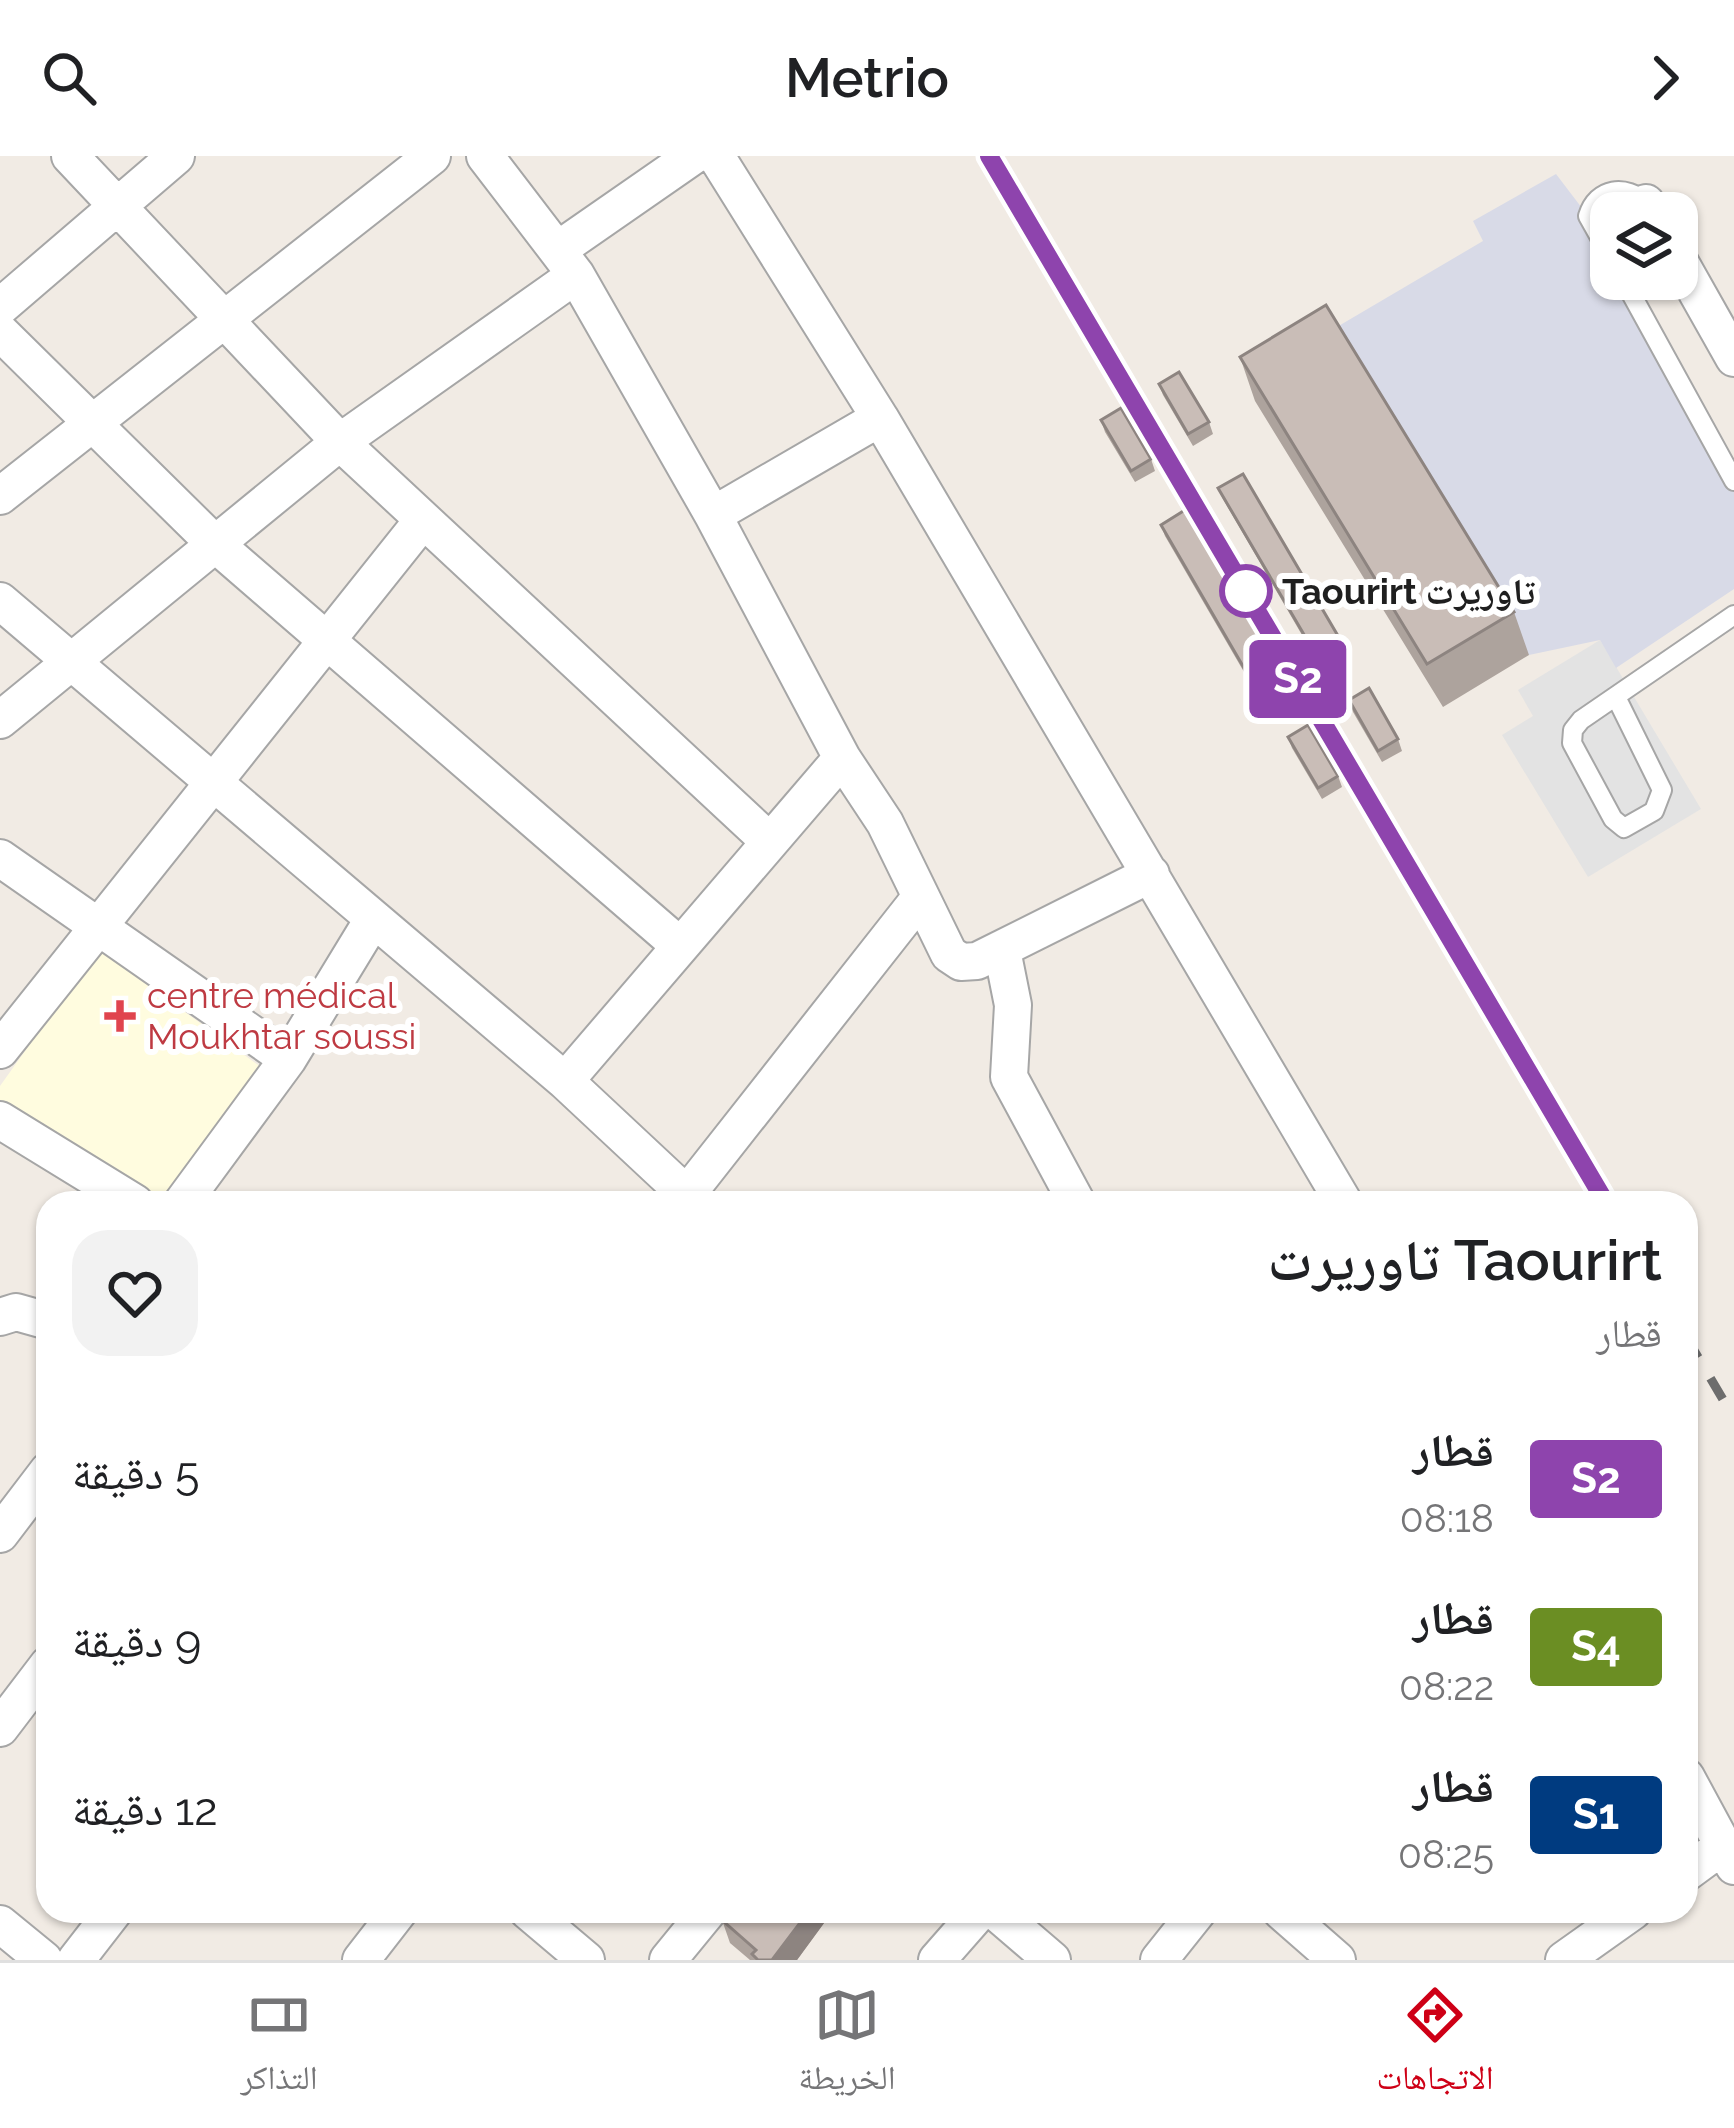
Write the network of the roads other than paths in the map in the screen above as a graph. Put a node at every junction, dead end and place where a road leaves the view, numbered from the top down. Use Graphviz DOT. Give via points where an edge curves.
graph roads {
  1 [pos="70,156"];
  2 [pos="176,156"];
  3 [pos="432,156"];
  4 [pos="485,156"];
  5 [pos="693,156"];
  6 [pos="716,156"];
  7 [pos="115,205"];
  8 [pos="568,262"];
  9 [pos="1698,294"];
  10 [pos="1635,300"];
  11 [pos="0,308"];
  12 [pos="224,319"];
  13 [pos="0,332"];
  14 [pos="1734,358"];
  15 [pos="880,418"];
  16 [pos="89,421"];
  17 [pos="340,442"];
  18 [pos="1734,481"];
  19 [pos="0,496"];
  20 [pos="713,515"];
  21 [pos="423,520"];
  22 [pos="213,542"];
  23 [pos="0,602"];
  24 [pos="1734,615"];
  25 [pos="323,640"];
  26 [pos="70,664"];
  27 [pos="1616,697"];
  28 [pos="0,720"];
  29 [pos="842,758"];
  30 [pos="212,786"];
  31 [pos="769,841"];
  32 [pos="0,858"];
  33 [pos="1150,874"];
  34 [pos="920,898"];
  35 [pos="373,921"];
  36 [pos="99,931"];
  37 [pos="680,946"];
  38 [pos="1002,950"];
  39 [pos="0,1050"];
  40 [pos="288,1059"];
  41 [pos="565,1082"];
  42 [pos="0,1120"];
  43 [pos="115,1191"];
  44 [pos="191,1191"];
  45 [pos="675,1191"];
  46 [pos="689,1191"];
  47 [pos="1071,1191"];
  48 [pos="1337,1191"];
  49 [pos="0,1317"];
  50 [pos="36,1318"];
  51 [pos="36,1496"];
  52 [pos="0,1534"];
  53 [pos="36,1681"];
  54 [pos="0,1728"];
  55 [pos="1698,1799"];
  56 [pos="1729,1856"];
  57 [pos="1698,1868"];
  58 [pos="105,1923"];
  59 [pos="390,1923"];
  60 [pos="542,1923"];
  61 [pos="969,1923"];
  62 [pos="1009,1923"];
  63 [pos="1188,1923"];
  64 [pos="1295,1923"];
  65 [pos="1616,1923"];
  66 [pos="0,1924"];
  67 [pos="44,1960"];
  68 [pos="76,1960"];
  69 [pos="361,1960"];
  70 [pos="586,1960"];
  71 [pos="937,1960"];
  72 [pos="1052,1960"];
  73 [pos="1159,1960"];
  74 [pos="1337,1960"];
  75 [pos="1564,1960"];
  1 -- 7 [label="street"];
  2 -- 7 [label="street"];
  3 -- 12 [label="street"];
  4 -- 8 [label="street"];
  5 -- 8 [label="street"];
  6 -- 15 [label="street"];
  7 -- 11 [label="street"];
  7 -- 12 [label="street"];
  8 -- 17 [label="street"];
  8 -- 20 [label="street"];
  9 -- 14 [label="street"];
  10 -- 18 [label="lane"];
  12 -- 16 [label="street"];
  12 -- 17 [label="street"];
  13 -- 16 [label="street"];
  15 -- 20 [label="street"];
  15 -- 33 [label="street"];
  16 -- 19 [label="street"];
  16 -- 22 [label="street"];
  17 -- 21 [label="street"];
  17 -- 22 [label="street"];
  20 -- 29 [label="street"];
  21 -- 25 [label="street"];
  21 -- 31 [label="street"];
  22 -- 25 [label="street"];
  22 -- 26 [label="street"];
  23 -- 26 [label="street"];
  24 -- 27 [label="lane"];
  25 -- 30 [label="street"];
  25 -- 37 [label="street"];
  26 -- 28 [label="street"];
  26 -- 30 [label="street"];
  27 -- 27 [label="lane" via="1662,790 1654,811 1624,828 1573,742 1581,719"];
  29 -- 31 [label="street"];
  29 -- 34 [label="street"];
  30 -- 35 [label="street"];
  30 -- 36 [label="street"];
  31 -- 37 [label="street"];
  32 -- 36 [label="street"];
  33 -- 38 [label="street"];
  33 -- 48 [label="street"];
  34 -- 38 [label="street" via="961,962"];
  34 -- 46 [label="street"];
  35 -- 40 [label="street"];
  35 -- 41 [label="street"];
  36 -- 39 [label="street"];
  36 -- 40 [label="street"];
  37 -- 41 [label="street"];
  38 -- 47 [label="street" via="1013,1004 1009,1077"];
  40 -- 44 [label="street"];
  41 -- 45 [label="street"];
  42 -- 43 [label="street"];
  49 -- 50 [label="street"];
  51 -- 52 [label="street"];
  53 -- 54 [label="street"];
  55 -- 56 [label="street"];
  56 -- 57 [label="street"];
  58 -- 68 [label="street"];
  59 -- 69 [label="street"];
  60 -- 70 [label="street"];
  61 -- 71 [label="street"];
  62 -- 72 [label="street"];
  63 -- 73 [label="street"];
  64 -- 74 [label="street"];
  65 -- 75 [label="street"];
  66 -- 67 [label="street"];
}
